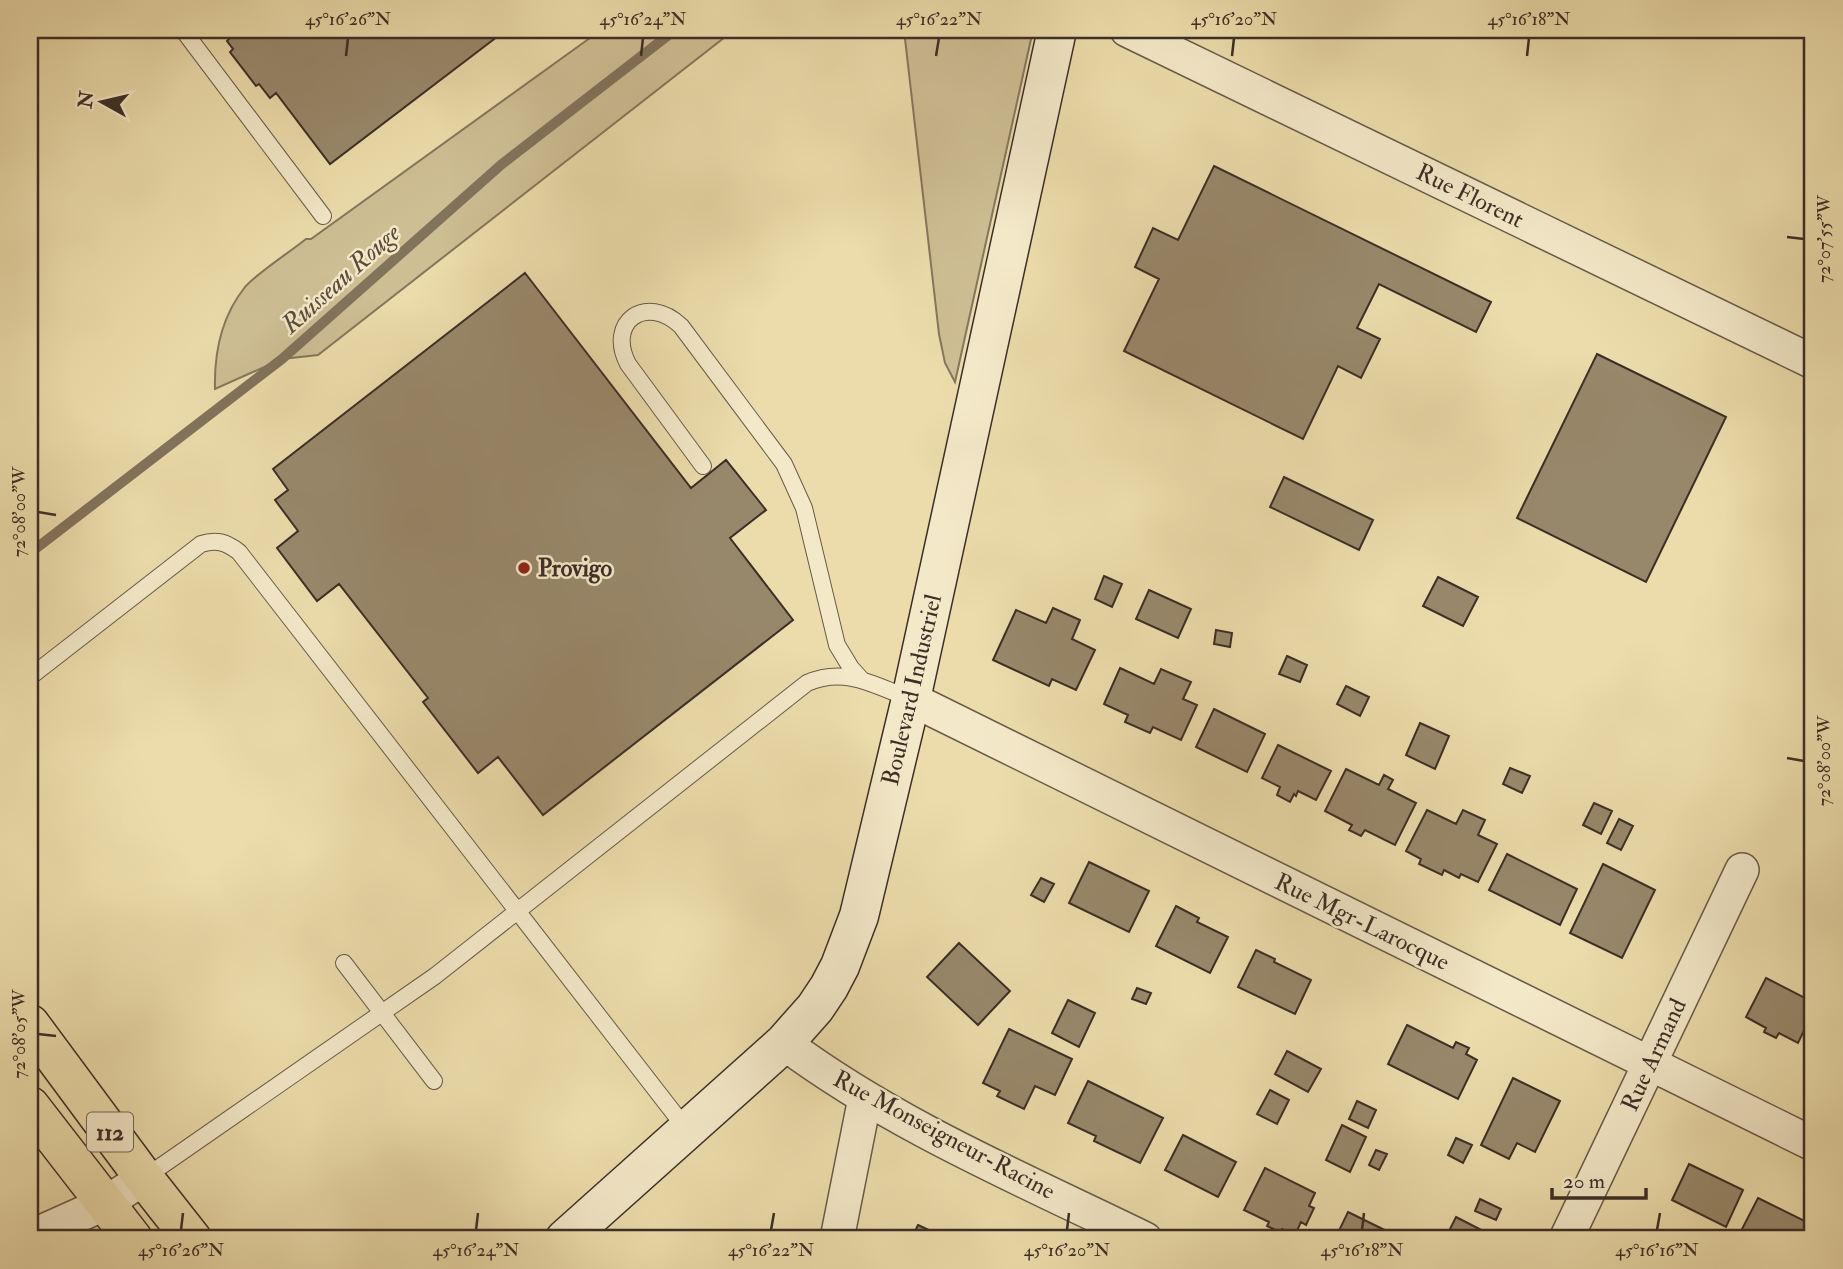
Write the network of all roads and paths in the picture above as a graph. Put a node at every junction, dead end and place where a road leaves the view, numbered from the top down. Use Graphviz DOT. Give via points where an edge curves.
graph roads {
  1 [pos="183,30"];
  2 [pos="1057,30"];
  3 [pos="1127,30"];
  4 [pos="323,216"];
  5 [pos="1813,362"];
  6 [pos="703,466"];
  7 [pos="30,677"];
  8 [pos="863,680"];
  9 [pos="911,699"];
  10 [pos="1742,870"];
  11 [pos="517,911"];
  12 [pos="344,964"];
  13 [pos="383,1014"];
  14 [pos="30,1024"];
  15 [pos="784,1043"];
  16 [pos="1650,1064"];
  17 [pos="435,1081"];
  18 [pos="865,1098"];
  19 [pos="30,1106"];
  20 [pos="687,1130"];
  21 [pos="1813,1144"];
  22 [pos="144,1178"];
  23 [pos="106,1203"];
  24 [pos="30,1237"];
  25 [pos="134,1239"];
  26 [pos="192,1239"];
  27 [pos="565,1239"];
  28 [pos="837,1239"];
  29 [pos="1145,1239"];
  30 [pos="1566,1239"];
  1 -- 4 [label="lane"];
  2 -- 9 [label="street, Boulevard Industriel"];
  3 -- 5 [label="street, Rue Florent"];
  6 -- 8 [label="lane" via="621,351 621,335 640,313 655,310 670,315 681,326 784,464 804,508 837,645"];
  7 -- 11 [label="lane" via="201,544 225,542 239,552"];
  8 -- 9 [label="lane"];
  8 -- 11 [label="lane" via="835,675 807,683"];
  9 -- 15 [label="street, Boulevard Industriel" via="851,941 829,987"];
  9 -- 16 [label="street, Rue Mgr-Larocque"];
  10 -- 16 [label="street, Rue Armand"];
  11 -- 13 [label="lane"];
  11 -- 20 [label="lane"];
  12 -- 13 [label="lane"];
  13 -- 17 [label="lane"];
  13 -- 22 [label="lane"];
  14 -- 22 [label="main road, 112"];
  15 -- 18 [label="street, Rue Monseigneur-Racine"];
  15 -- 20 [label="street, Boulevard Industriel"];
  16 -- 21 [label="street, Rue Mgr-Larocque"];
  16 -- 30 [label="street, Rue Armand"];
  18 -- 28 [label="street"];
  18 -- 29 [label="street, Rue Monseigneur-Racine"];
  19 -- 23 [label="main road, 112"];
  20 -- 27 [label="street, Boulevard Industriel"];
  22 -- 23 [label="street"];
  22 -- 26 [label="main road, 112"];
  23 -- 24 [label="street"];
  23 -- 25 [label="main road, 112"];
}
